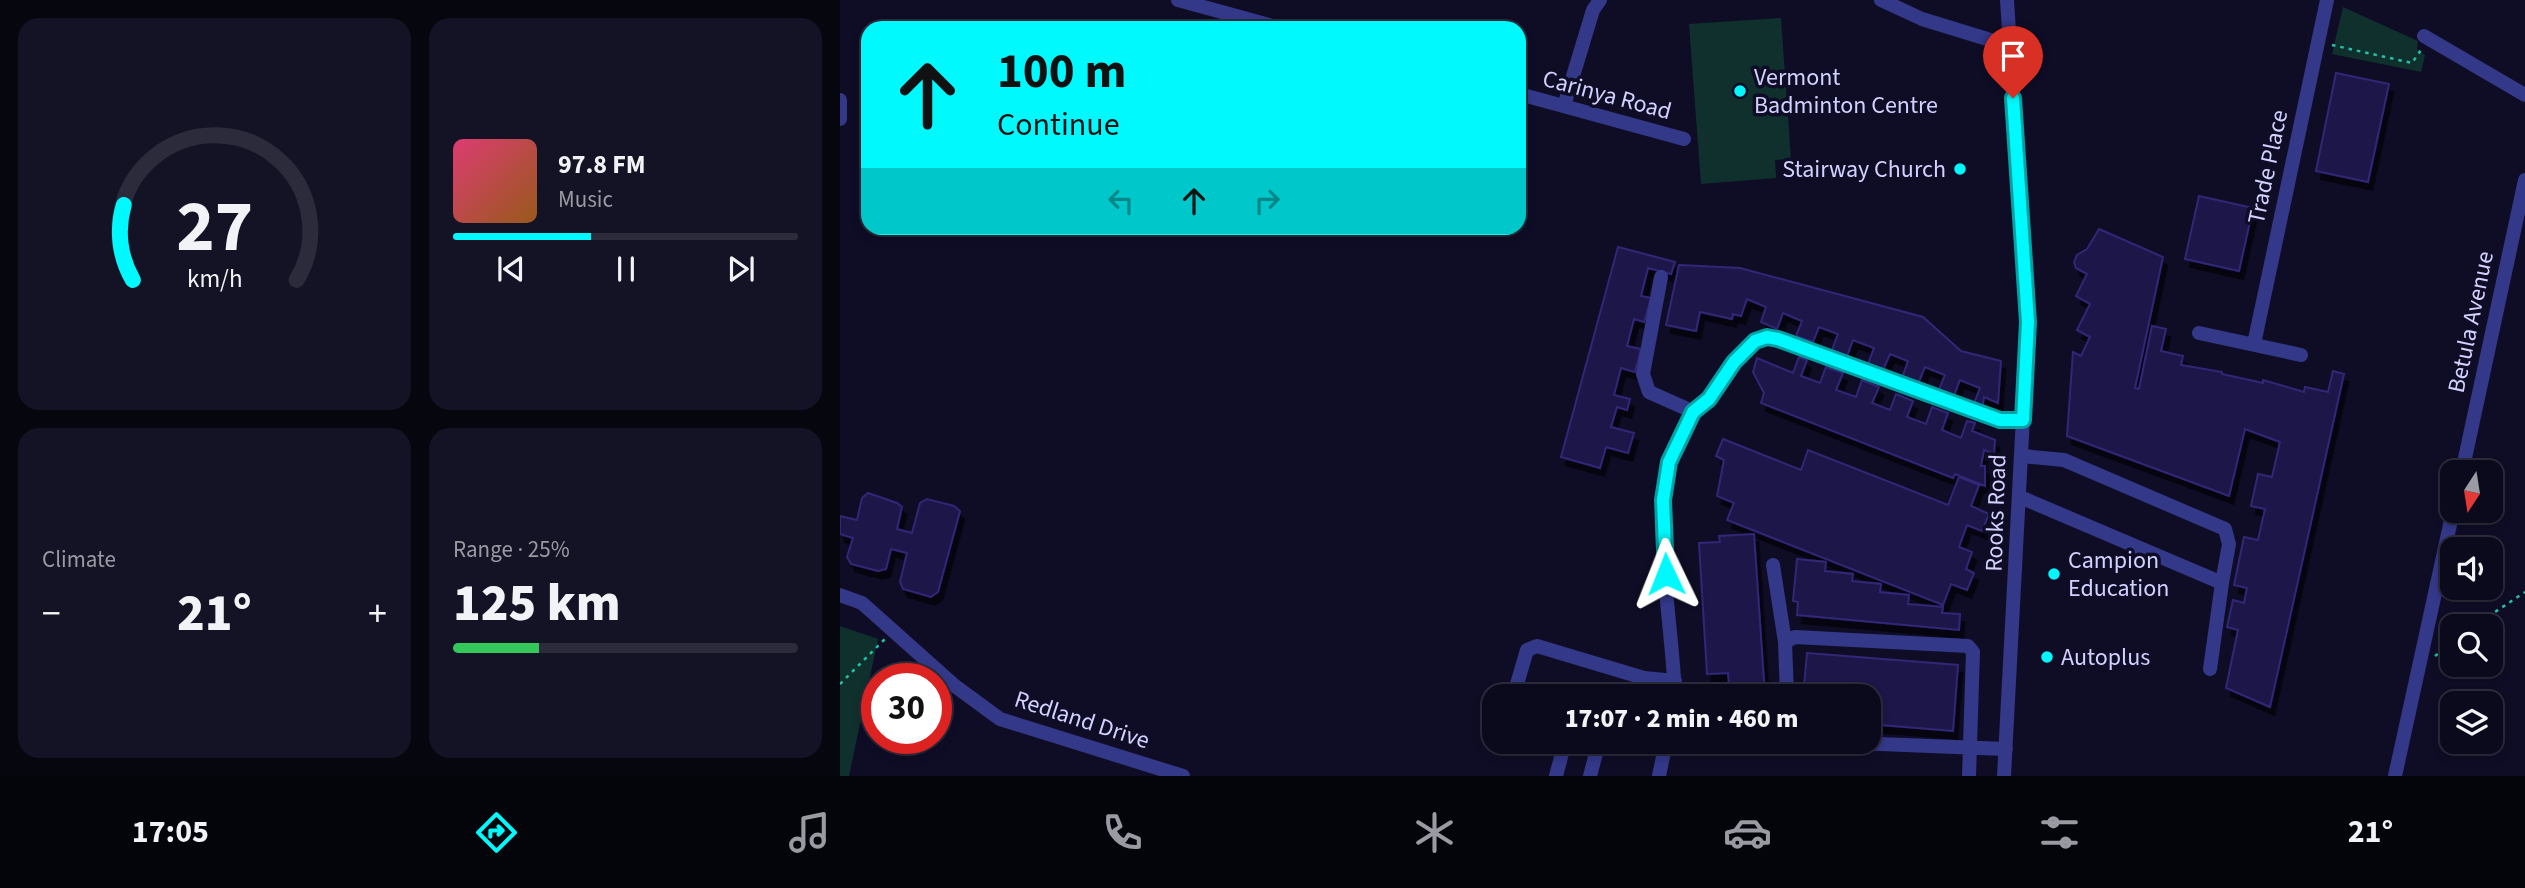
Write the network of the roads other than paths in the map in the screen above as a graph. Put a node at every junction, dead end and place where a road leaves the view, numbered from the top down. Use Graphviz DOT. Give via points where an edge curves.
graph roads {
  1 [pos="1178,0"];
  2 [pos="1600,0"];
  3 [pos="1881,0"];
  4 [pos="2007,0"];
  5 [pos="2327,0"];
  6 [pos="1254,21"];
  7 [pos="2424,36"];
  8 [pos="2010,46"];
  9 [pos="2525,95"];
  10 [pos="1526,96"];
  11 [pos="840,100"];
  12 [pos="1564,106"];
  13 [pos="840,119"];
  14 [pos="1684,139"];
  15 [pos="2525,180"];
  16 [pos="1661,277"];
  17 [pos="2199,333"];
  18 [pos="2254,344"];
  19 [pos="2301,355"];
  20 [pos="1693,412"];
  21 [pos="2023,420"];
  22 [pos="2022,456"];
  23 [pos="2465,460"];
  24 [pos="2020,497"];
  25 [pos="2450,523"];
  26 [pos="1773,565"];
  27 [pos="2222,583"];
  28 [pos="840,595"];
  29 [pos="1785,642"];
  30 [pos="2210,669"];
  31 [pos="1675,681"];
  32 [pos="1517,684"];
  33 [pos="1787,684"];
  34 [pos="1881,744"];
  35 [pos="1970,748"];
  36 [pos="2006,749"];
  37 [pos="1563,754"];
  38 [pos="1596,754"];
  39 [pos="1664,754"];
  40 [pos="1559,775"];
  41 [pos="1183,776"];
  42 [pos="1590,776"];
  43 [pos="1659,776"];
  44 [pos="1969,776"];
  45 [pos="2004,776"];
  46 [pos="2395,776"];
  1 -- 6 [label="street"];
  2 -- 12 [label="street"];
  3 -- 8 [label="street" via="1922,19"];
  4 -- 8 [label="street, Rooks Road"];
  5 -- 18 [label="street, Trade Place"];
  7 -- 9 [label="street"];
  8 -- 21 [label="street, Rooks Road" via="2028,322"];
  10 -- 12 [label="street, Carinya Road"];
  11 -- 13 [label="street"];
  12 -- 14 [label="street, Carinya Road"];
  15 -- 23 [label="street, Betula Avenue"];
  16 -- 20 [label="street" via="1643,374 1649,392"];
  17 -- 18 [label="street"];
  18 -- 19 [label="street"];
  20 -- 21 [label="street" via="1709,399 1734,362 1755,341 1767,337 2000,420"];
  20 -- 31 [label="street" via="1669,462 1663,500"];
  21 -- 22 [label="street, Rooks Road"];
  22 -- 24 [label="street, Rooks Road"];
  22 -- 27 [label="street" via="2064,460 2225,529 2229,544"];
  24 -- 27 [label="street"];
  24 -- 36 [label="street, Rooks Road"];
  25 -- 46 [label="street"];
  26 -- 29 [label="street"];
  27 -- 30 [label="street"];
  28 -- 41 [label="street, Redland Drive" via="862,603 1000,719"];
  29 -- 33 [label="street"];
  29 -- 35 [label="street" via="1794,637 1968,646 1973,652"];
  31 -- 32 [label="street" via="1644,678 1537,646 1527,650"];
  34 -- 35 [label="street"];
  35 -- 36 [label="street"];
  35 -- 44 [label="street"];
  36 -- 45 [label="street, Rooks Road"];
  37 -- 40 [label="street"];
  38 -- 42 [label="street"];
  39 -- 43 [label="street"];
}
